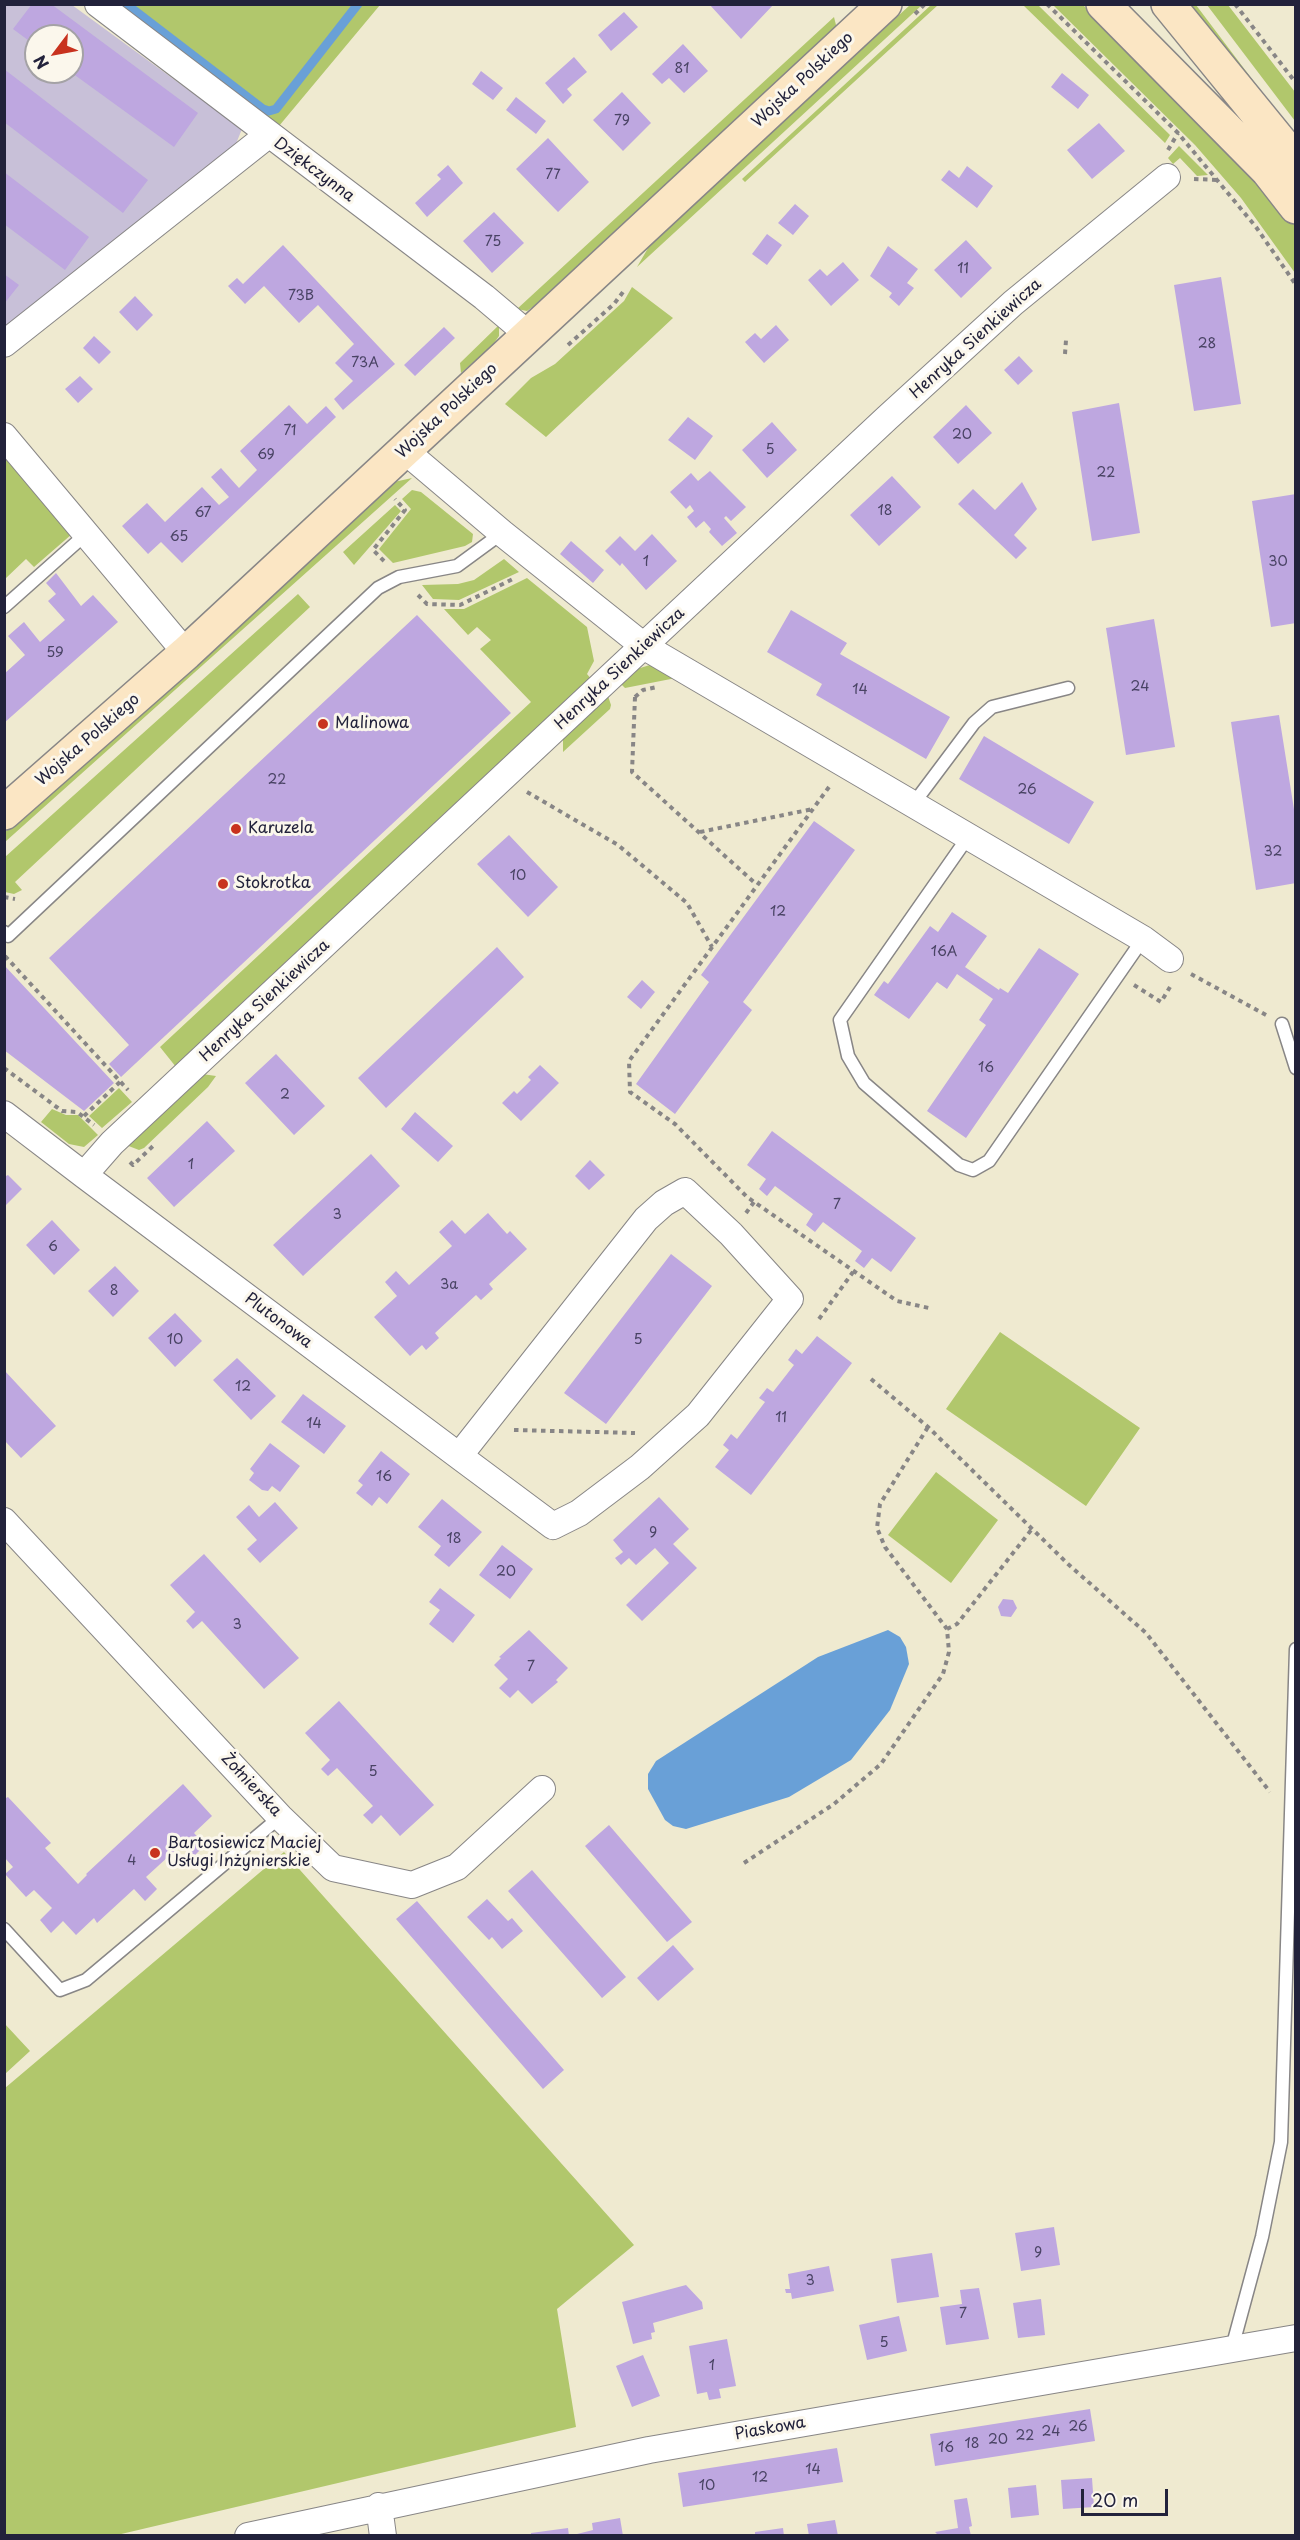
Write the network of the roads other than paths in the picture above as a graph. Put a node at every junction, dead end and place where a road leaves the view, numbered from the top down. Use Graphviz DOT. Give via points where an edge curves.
graph roads {
  1 [pos="98,4"];
  2 [pos="885,4"];
  3 [pos="1103,4"];
  4 [pos="1168,4"];
  5 [pos="268,135"];
  6 [pos="1296,161"];
  7 [pos="1167,177"];
  8 [pos="1296,207"];
  9 [pos="529,335"];
  10 [pos="4,344"];
  11 [pos="4,436"];
  12 [pos="404,450"];
  13 [pos="502,533"];
  14 [pos="86,534"];
  15 [pos="4,607"];
  16 [pos="645,646"];
  17 [pos="186,653"];
  18 [pos="1068,688"];
  19 [pos="914,803"];
  20 [pos="4,813"];
  21 [pos="968,837"];
  22 [pos="4,932"];
  23 [pos="1143,939"];
  24 [pos="1179,965"];
  25 [pos="1282,1024"];
  26 [pos="1296,1068"];
  27 [pos="4,1114"];
  28 [pos="84,1176"];
  29 [pos="459,1456"];
  30 [pos="4,1521"];
  31 [pos="1296,1649"];
  32 [pos="542,1789"];
  33 [pos="280,1817"];
  34 [pos="4,1929"];
  35 [pos="1296,2338"];
  36 [pos="1232,2348"];
  37 [pos="379,2506"];
  38 [pos="248,2535"];
  39 [pos="383,2535"];
  1 -- 5 [label="street, Dziękczynna"];
  2 -- 9 [label="street, Wojska Polskiego"];
  3 -- 8 [label="street" via="1268,171"];
  4 -- 6 [label="street"];
  5 -- 9 [label="street, Dziękczynna"];
  5 -- 10 [label="street"];
  7 -- 16 [label="street, Henryka Sienkiewicza" via="1013,303"];
  9 -- 12 [label="street, Wojska Polskiego"];
  11 -- 14 [label="street"];
  12 -- 13 [label="street"];
  12 -- 17 [label="street, Wojska Polskiego"];
  13 -- 16 [label="street"];
  13 -- 22 [label="lane" via="457,566 384,583 8,936"];
  14 -- 15 [label="lane"];
  14 -- 17 [label="street"];
  16 -- 19 [label="street"];
  16 -- 28 [label="street, Henryka Sienkiewicza" via="112,1143"];
  17 -- 20 [label="street, Wojska Polskiego"];
  18 -- 19 [label="lane" via="992,707 974,723"];
  19 -- 21 [label="street"];
  21 -- 23 [label="street"];
  21 -- 23 [label="lane" via="840,1020 848,1056 864,1083 959,1165 973,1170 989,1161"];
  23 -- 24 [label="street"];
  25 -- 26 [label="lane"];
  27 -- 28 [label="street, Plutonowa"];
  28 -- 29 [label="street, Plutonowa"];
  29 -- 29 [label="street, Plutonowa" via="646,1219 685,1191 790,1299 698,1415 640,1467 579,1513 554,1526"];
  30 -- 33 [label="street, Żołnierska"];
  31 -- 36 [label="lane" via="1281,2142 1262,2237"];
  32 -- 33 [label="street, Żołnierska" via="457,1868 412,1885 333,1868"];
  33 -- 34 [label="lane" via="86,1980 60,1990"];
  35 -- 36 [label="street, Piaskowa"];
  36 -- 37 [label="street, Piaskowa" via="649,2450"];
  37 -- 38 [label="street, Piaskowa"];
  37 -- 39 [label="street"];
}
